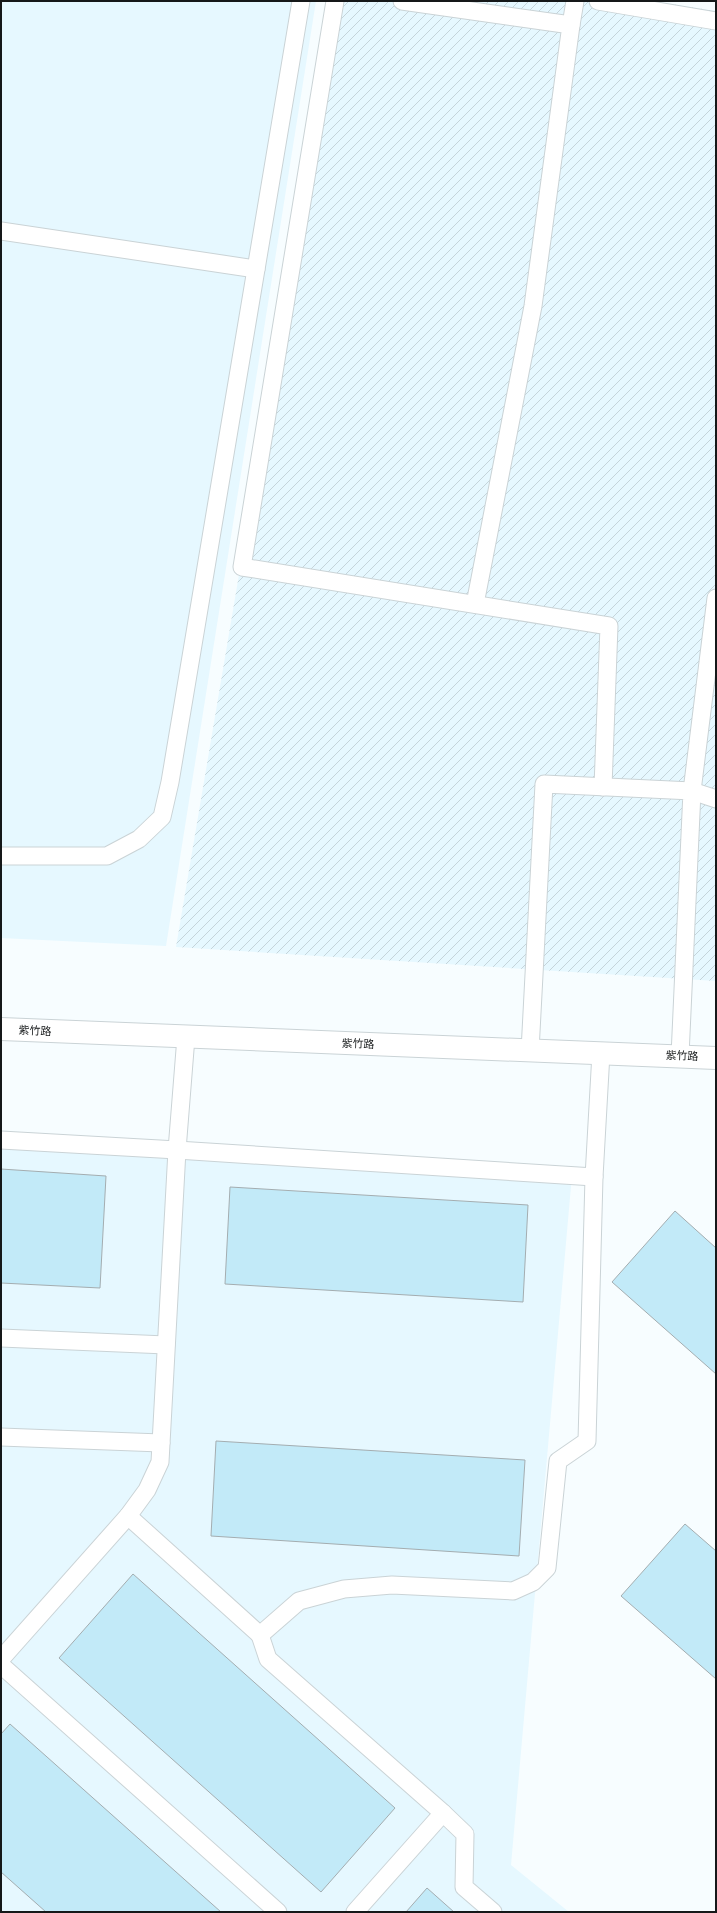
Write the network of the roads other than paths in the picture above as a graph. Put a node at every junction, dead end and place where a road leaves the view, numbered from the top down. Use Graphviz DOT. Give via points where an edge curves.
graph roads {
  1 [pos="301,1"];
  2 [pos="335,1"];
  3 [pos="402,1"];
  4 [pos="575,1"];
  5 [pos="598,1"];
  6 [pos="716,21"];
  7 [pos="571,25"];
  8 [pos="1,231"];
  9 [pos="256,269"];
  10 [pos="716,598"];
  11 [pos="475,604"];
  12 [pos="603,787"];
  13 [pos="716,787"];
  14 [pos="692,791"];
  15 [pos="716,800"];
  16 [pos="1,856"];
  17 [pos="1,1029"];
  18 [pos="186,1037"];
  19 [pos="530,1051"];
  20 [pos="601,1053"];
  21 [pos="680,1056"];
  22 [pos="716,1058"];
  23 [pos="1,1140"];
  24 [pos="177,1150"];
  25 [pos="594,1177"];
  26 [pos="1,1338"];
  27 [pos="166,1345"];
  28 [pos="1,1437"];
  29 [pos="161,1443"];
  30 [pos="128,1516"];
  31 [pos="260,1635"];
  32 [pos="1,1659"];
  33 [pos="1,1665"];
  34 [pos="443,1813"];
  35 [pos="278,1912"];
  36 [pos="355,1912"];
  37 [pos="493,1912"];
  1 -- 9 [label="lane"];
  2 -- 11 [label="lane" via="242,566"];
  3 -- 7 [label="lane"];
  4 -- 7 [label="lane"];
  5 -- 6 [label="lane"];
  7 -- 11 [label="lane" via="533,306"];
  8 -- 9 [label="lane"];
  9 -- 16 [label="lane" via="162,817 139,839 107,856"];
  10 -- 14 [label="lane"];
  11 -- 12 [label="lane" via="609,626"];
  12 -- 14 [label="lane"];
  12 -- 19 [label="lane" via="544,784"];
  13 -- 14 [label="lane"];
  14 -- 15 [label="lane"];
  14 -- 21 [label="lane"];
  17 -- 18 [label="street, 紫竹路"];
  18 -- 19 [label="street, 紫竹路"];
  18 -- 24 [label="lane"];
  19 -- 20 [label="street, 紫竹路"];
  20 -- 21 [label="street, 紫竹路"];
  20 -- 25 [label="lane"];
  21 -- 22 [label="street, 紫竹路"];
  23 -- 24 [label="lane"];
  24 -- 25 [label="lane"];
  24 -- 27 [label="lane"];
  25 -- 31 [label="lane" via="587,1441 558,1461 547,1568 533,1582 513,1591 392,1585 344,1590 299,1601"];
  26 -- 27 [label="lane"];
  27 -- 29 [label="lane"];
  28 -- 29 [label="lane"];
  29 -- 30 [label="lane" via="160,1462 147,1490"];
  30 -- 31 [label="lane"];
  30 -- 32 [label="lane"];
  31 -- 34 [label="lane" via="268,1658"];
  33 -- 35 [label="lane"];
  34 -- 36 [label="lane"];
  34 -- 37 [label="lane" via="464,1834 464,1887"];
}
